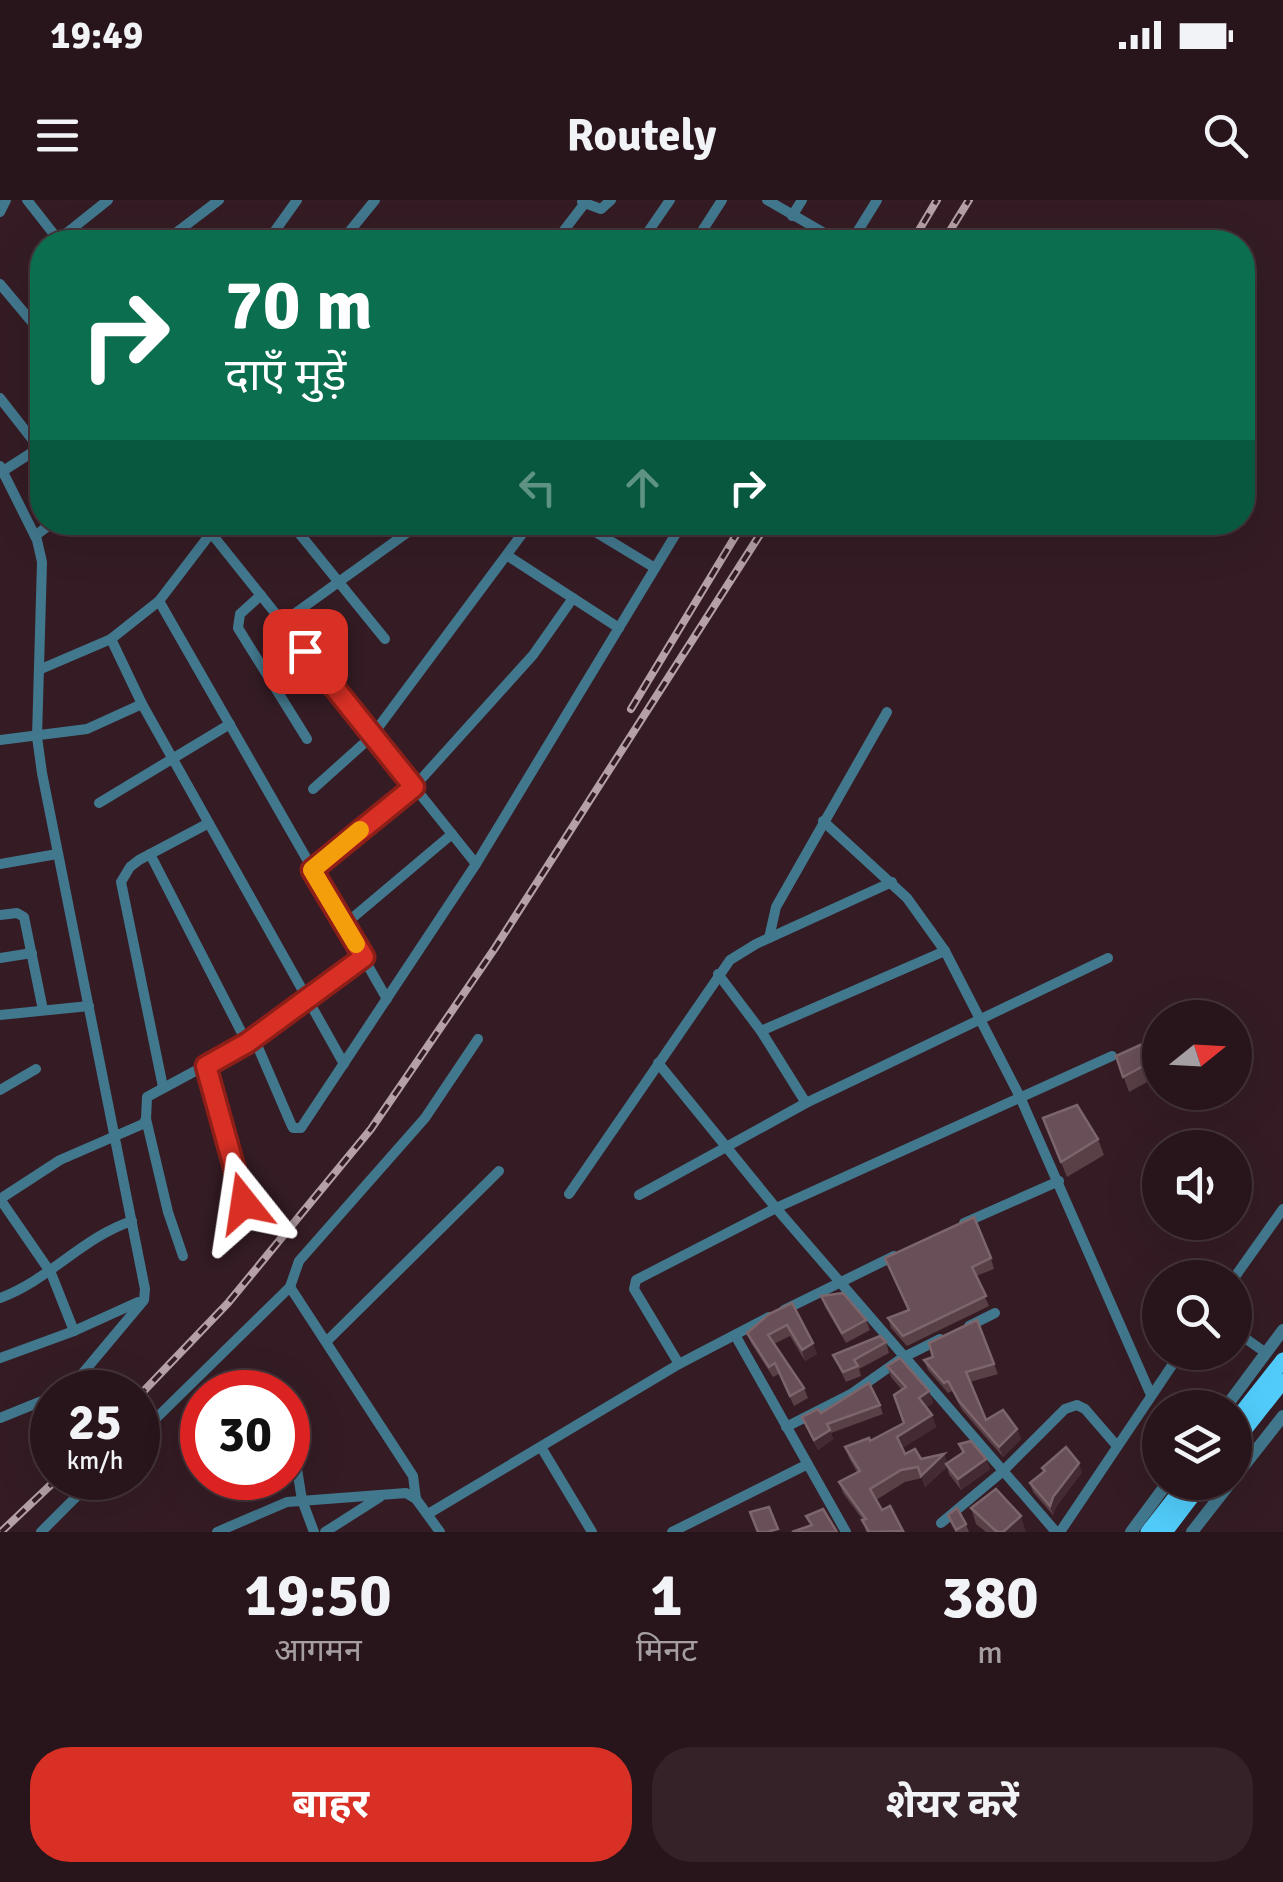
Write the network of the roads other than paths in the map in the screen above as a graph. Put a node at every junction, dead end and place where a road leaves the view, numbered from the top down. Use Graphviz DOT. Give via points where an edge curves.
graph roads {
  1 [pos="6,200"];
  2 [pos="26,200"];
  3 [pos="108,200"];
  4 [pos="218,200"];
  5 [pos="296,200"];
  6 [pos="376,200"];
  7 [pos="611,200"];
  8 [pos="670,200"];
  9 [pos="722,200"];
  10 [pos="767,200"];
  11 [pos="802,200"];
  12 [pos="876,200"];
  13 [pos="582,202"];
  14 [pos="0,212"];
  15 [pos="792,216"];
  16 [pos="814,228"];
  17 [pos="50,230"];
  18 [pos="72,230"];
  19 [pos="179,230"];
  20 [pos="275,230"];
  21 [pos="351,230"];
  22 [pos="567,230"];
  23 [pos="649,230"];
  24 [pos="703,230"];
  25 [pos="818,230"];
  26 [pos="858,230"];
  27 [pos="0,284"];
  28 [pos="30,320"];
  29 [pos="0,398"];
  30 [pos="30,434"];
  31 [pos="30,453"];
  32 [pos="1,470"];
  33 [pos="30,526"];
  34 [pos="209,535"];
  35 [pos="213,535"];
  36 [pos="301,535"];
  37 [pos="404,535"];
  38 [pos="522,535"];
  39 [pos="600,535"];
  40 [pos="675,535"];
  41 [pos="35,536"];
  42 [pos="508,556"];
  43 [pos="655,568"];
  44 [pos="339,581"];
  45 [pos="261,596"];
  46 [pos="573,598"];
  47 [pos="159,601"];
  48 [pos="282,622"];
  49 [pos="619,628"];
  50 [pos="111,639"];
  51 [pos="385,639"];
  52 [pos="40,669"];
  53 [pos="142,704"];
  54 [pos="886,712"];
  55 [pos="230,724"];
  56 [pos="38,737"];
  57 [pos="371,737"];
  58 [pos="307,739"];
  59 [pos="0,740"];
  60 [pos="174,760"];
  61 [pos="414,787"];
  62 [pos="313,789"];
  63 [pos="99,803"];
  64 [pos="823,821"];
  65 [pos="207,824"];
  66 [pos="452,834"];
  67 [pos="57,854"];
  68 [pos="150,854"];
  69 [pos="0,864"];
  70 [pos="476,864"];
  71 [pos="312,870"];
  72 [pos="892,882"];
  73 [pos="0,915"];
  74 [pos="344,925"];
  75 [pos="769,938"];
  76 [pos="945,951"];
  77 [pos="32,953"];
  78 [pos="364,957"];
  79 [pos="0,958"];
  80 [pos="1108,958"];
  81 [pos="718,974"];
  82 [pos="306,998"];
  83 [pos="387,999"];
  84 [pos="88,1006"];
  85 [pos="43,1010"];
  86 [pos="0,1015"];
  87 [pos="980,1020"];
  88 [pos="762,1031"];
  89 [pos="478,1039"];
  90 [pos="251,1041"];
  91 [pos="1112,1056"];
  92 [pos="658,1063"];
  93 [pos="344,1064"];
  94 [pos="206,1066"];
  95 [pos="36,1069"];
  96 [pos="163,1087"];
  97 [pos="0,1090"];
  98 [pos="1020,1097"];
  99 [pos="806,1103"];
  100 [pos="146,1119"];
  101 [pos="115,1137"];
  102 [pos="725,1148"];
  103 [pos="498,1171"];
  104 [pos="1058,1181"];
  105 [pos="569,1194"];
  106 [pos="640,1195"];
  107 [pos="244,1203"];
  108 [pos="776,1208"];
  109 [pos="1283,1209"];
  110 [pos="132,1221"];
  111 [pos="957,1227"];
  112 [pos="906,1250"];
  113 [pos="183,1256"];
  114 [pos="1247,1260"];
  115 [pos="51,1272"];
  116 [pos="838,1282"];
  117 [pos="290,1286"];
  118 [pos="0,1298"];
  119 [pos="144,1300"];
  120 [pos="995,1313"];
  121 [pos="964,1328"];
  122 [pos="1283,1330"];
  123 [pos="74,1332"];
  124 [pos="734,1335"];
  125 [pos="949,1335"];
  126 [pos="327,1342"];
  127 [pos="1252,1343"];
  128 [pos="1266,1352"];
  129 [pos="0,1358"];
  130 [pos="902,1358"];
  131 [pos="1283,1360"];
  132 [pos="679,1364"];
  133 [pos="85,1370"];
  134 [pos="1283,1381"];
  135 [pos="1149,1390"];
  136 [pos="1238,1390"];
  137 [pos="1252,1399"];
  138 [pos="30,1406"];
  139 [pos="1142,1408"];
  140 [pos="160,1414"];
  141 [pos="1283,1416"];
  142 [pos="0,1418"];
  143 [pos="1252,1420"];
  144 [pos="786,1427"];
  145 [pos="1117,1446"];
  146 [pos="541,1447"];
  147 [pos="1252,1456"];
  148 [pos="806,1464"];
  149 [pos="1002,1472"];
  150 [pos="386,1494"];
  151 [pos="416,1498"];
  152 [pos="310,1499"];
  153 [pos="72,1500"];
  154 [pos="302,1500"];
  155 [pos="1155,1500"];
  156 [pos="1173,1500"];
  157 [pos="1190,1500"];
  158 [pos="1217,1500"];
  159 [pos="428,1514"];
  160 [pos="941,1523"];
  161 [pos="41,1532"];
  162 [pos="217,1532"];
  163 [pos="314,1532"];
  164 [pos="325,1532"];
  165 [pos="440,1532"];
  166 [pos="592,1532"];
  167 [pos="672,1532"];
  168 [pos="846,1532"];
  169 [pos="1058,1532"];
  170 [pos="1131,1532"];
  171 [pos="1148,1532"];
  172 [pos="1165,1532"];
  173 [pos="1192,1532"];
  1 -- 14 [label="street"];
  2 -- 17 [label="street"];
  3 -- 18 [label="street"];
  4 -- 19 [label="street"];
  5 -- 20 [label="street"];
  6 -- 21 [label="street"];
  7 -- 13 [label="street" via="601,209"];
  8 -- 23 [label="street"];
  9 -- 24 [label="street"];
  10 -- 15 [label="street"];
  11 -- 15 [label="street"];
  12 -- 26 [label="street"];
  13 -- 22 [label="street"];
  15 -- 16 [label="street"];
  16 -- 25 [label="street"];
  27 -- 28 [label="street"];
  29 -- 30 [label="street"];
  31 -- 32 [label="street"];
  32 -- 33 [label="street"];
  34 -- 47 [label="street"];
  35 -- 45 [label="street"];
  36 -- 44 [label="street"];
  37 -- 44 [label="street"];
  38 -- 42 [label="street"];
  39 -- 43 [label="street"];
  40 -- 43 [label="street"];
  41 -- 52 [label="street" via="43,578"];
  42 -- 46 [label="street"];
  42 -- 57 [label="street"];
  43 -- 49 [label="street"];
  44 -- 48 [label="street"];
  44 -- 51 [label="street"];
  45 -- 48 [label="street"];
  45 -- 58 [label="street" via="240,614 238,628"];
  46 -- 49 [label="street"];
  46 -- 61 [label="street" via="533,654"];
  47 -- 50 [label="street"];
  47 -- 55 [label="street"];
  48 -- 57 [label="street"];
  49 -- 70 [label="street"];
  50 -- 52 [label="street"];
  50 -- 53 [label="street"];
  52 -- 56 [label="street"];
  53 -- 56 [label="street" via="87,729"];
  53 -- 60 [label="street"];
  54 -- 64 [label="street"];
  55 -- 60 [label="street"];
  55 -- 71 [label="street"];
  56 -- 59 [label="street"];
  56 -- 67 [label="street"];
  57 -- 61 [label="street"];
  57 -- 62 [label="street"];
  60 -- 63 [label="street"];
  60 -- 65 [label="street"];
  61 -- 66 [label="street"];
  61 -- 71 [label="street"];
  64 -- 72 [label="street"];
  64 -- 75 [label="street" via="776,908"];
  65 -- 68 [label="street"];
  65 -- 82 [label="street"];
  66 -- 70 [label="street"];
  66 -- 74 [label="street"];
  67 -- 69 [label="street"];
  67 -- 84 [label="street"];
  68 -- 90 [label="street"];
  68 -- 96 [label="street" via="130,867 120,892"];
  70 -- 83 [label="street"];
  71 -- 74 [label="street"];
  72 -- 75 [label="street"];
  72 -- 76 [label="street"];
  73 -- 77 [label="street" via="22,914"];
  74 -- 78 [label="street"];
  75 -- 81 [label="street"];
  76 -- 87 [label="street"];
  76 -- 88 [label="street"];
  77 -- 79 [label="street"];
  77 -- 85 [label="street"];
  78 -- 82 [label="street"];
  78 -- 83 [label="street"];
  80 -- 87 [label="street"];
  81 -- 88 [label="street"];
  81 -- 92 [label="street"];
  82 -- 90 [label="street"];
  82 -- 93 [label="street"];
  83 -- 93 [label="street"];
  84 -- 85 [label="street"];
  84 -- 101 [label="street"];
  85 -- 86 [label="street"];
  87 -- 98 [label="street"];
  87 -- 99 [label="street"];
  88 -- 99 [label="street"];
  89 -- 117 [label="street" via="400,1148 298,1261"];
  90 -- 93 [label="street" via="293,1128 306,1124"];
  90 -- 94 [label="street"];
  91 -- 98 [label="street"];
  92 -- 102 [label="street"];
  92 -- 105 [label="street"];
  94 -- 96 [label="street"];
  94 -- 107 [label="street"];
  95 -- 97 [label="street"];
  96 -- 100 [label="street" via="146,1098"];
  98 -- 104 [label="street"];
  98 -- 108 [label="street"];
  99 -- 102 [label="street"];
  100 -- 101 [label="street"];
  100 -- 113 [label="street"];
  101 -- 110 [label="street"];
  101 -- 115 [label="street" via="60,1160 0,1199"];
  102 -- 106 [label="street"];
  102 -- 108 [label="street"];
  103 -- 126 [label="street"];
  104 -- 111 [label="street"];
  104 -- 135 [label="street"];
  108 -- 116 [label="street"];
  108 -- 132 [label="street" via="636,1280 637,1294"];
  109 -- 114 [label="street"];
  110 -- 115 [label="street"];
  110 -- 119 [label="street"];
  112 -- 116 [label="street"];
  115 -- 118 [label="street"];
  115 -- 123 [label="street"];
  116 -- 124 [label="street"];
  116 -- 130 [label="street"];
  117 -- 126 [label="street"];
  117 -- 140 [label="street"];
  119 -- 123 [label="street"];
  119 -- 133 [label="street"];
  120 -- 121 [label="street"];
  122 -- 128 [label="street"];
  123 -- 129 [label="street"];
  124 -- 132 [label="street"];
  124 -- 144 [label="street"];
  125 -- 130 [label="street"];
  126 -- 151 [label="street" via="414,1476"];
  127 -- 128 [label="street"];
  128 -- 136 [label="street"];
  130 -- 144 [label="street" via="852,1394"];
  130 -- 149 [label="street"];
  131 -- 137 [label="main road"];
  132 -- 146 [label="street"];
  134 -- 143 [label="main road"];
  138 -- 142 [label="street"];
  139 -- 145 [label="street"];
  141 -- 147 [label="street"];
  144 -- 148 [label="street"];
  145 -- 149 [label="street" via="1085,1408 1072,1406"];
  145 -- 169 [label="street"];
  146 -- 159 [label="street"];
  146 -- 166 [label="street"];
  148 -- 167 [label="street"];
  148 -- 168 [label="street"];
  149 -- 160 [label="street"];
  149 -- 169 [label="street"];
  150 -- 151 [label="street"];
  150 -- 152 [label="street"];
  150 -- 164 [label="street"];
  151 -- 159 [label="street"];
  153 -- 161 [label="street"];
  154 -- 162 [label="street"];
  154 -- 163 [label="street"];
  155 -- 170 [label="street"];
  156 -- 171 [label="main road"];
  157 -- 172 [label="main road"];
  158 -- 173 [label="street"];
  159 -- 165 [label="street"];
}
